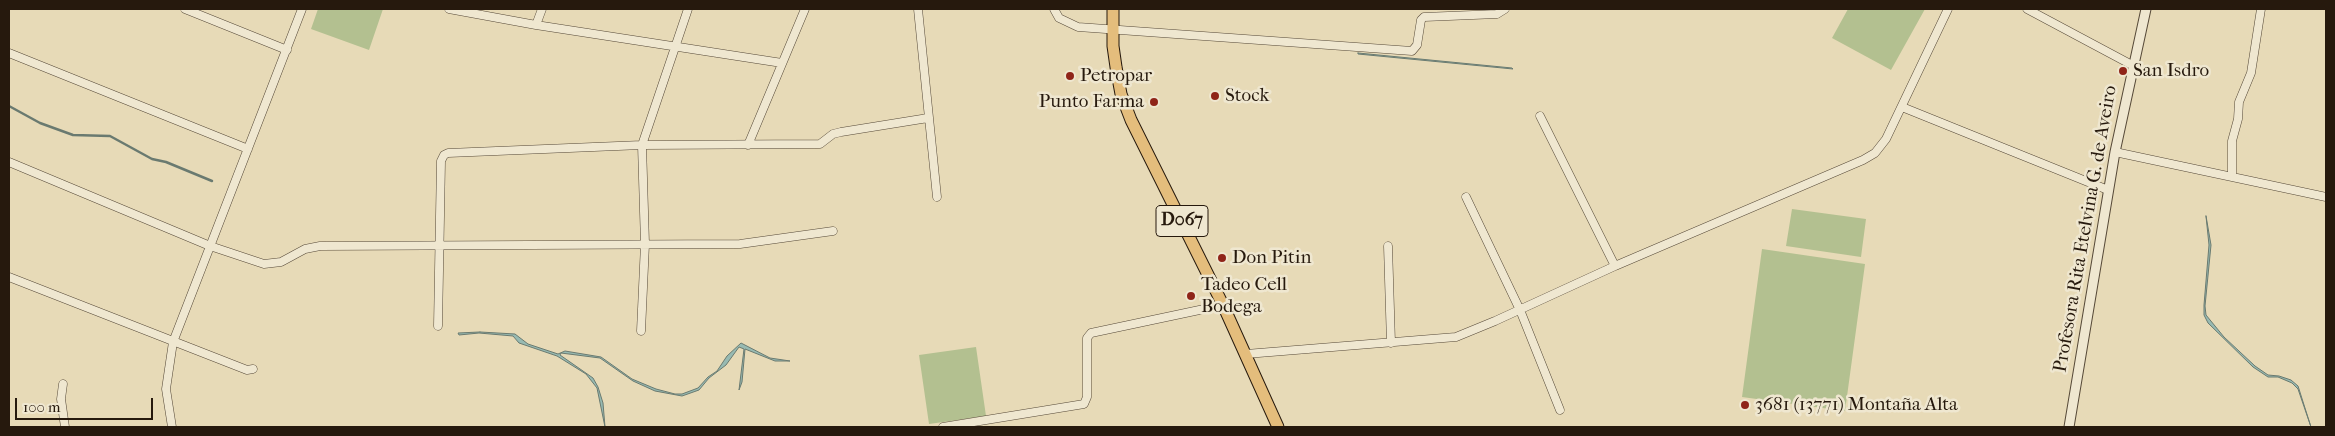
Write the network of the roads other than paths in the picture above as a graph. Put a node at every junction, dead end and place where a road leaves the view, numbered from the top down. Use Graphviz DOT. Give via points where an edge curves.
graph roads {
  1 [pos="185,9"];
  2 [pos="302,9"];
  3 [pos="449,9"];
  4 [pos="542,9"];
  5 [pos="688,9"];
  6 [pos="918,9"];
  7 [pos="1054,9"];
  8 [pos="1113,9"];
  9 [pos="1505,9"];
  10 [pos="1948,9"];
  11 [pos="2028,9"];
  12 [pos="2146,9"];
  13 [pos="2261,9"];
  14 [pos="806,10"];
  15 [pos="536,25"];
  16 [pos="1113,30"];
  17 [pos="675,47"];
  18 [pos="287,50"];
  19 [pos="9,53"];
  20 [pos="782,63"];
  21 [pos="2132,65"];
  22 [pos="1902,107"];
  23 [pos="1540,116"];
  24 [pos="928,118"];
  25 [pos="642,145"];
  26 [pos="748,145"];
  27 [pos="248,149"];
  28 [pos="2114,152"];
  29 [pos="9,162"];
  30 [pos="2232,177"];
  31 [pos="2108,190"];
  32 [pos="2326,196"];
  33 [pos="937,197"];
  34 [pos="1466,197"];
  35 [pos="833,231"];
  36 [pos="645,244"];
  37 [pos="210,246"];
  38 [pos="440,246"];
  39 [pos="1388,246"];
  40 [pos="1615,266"];
  41 [pos="9,277"];
  42 [pos="1224,305"];
  43 [pos="1520,310"];
  44 [pos="438,326"];
  45 [pos="641,331"];
  46 [pos="173,342"];
  47 [pos="1391,343"];
  48 [pos="1246,354"];
  49 [pos="253,369"];
  50 [pos="63,384"];
  51 [pos="1560,410"];
  52 [pos="66,427"];
  53 [pos="172,427"];
  54 [pos="943,427"];
  55 [pos="1278,427"];
  56 [pos="2069,427"];
  1 -- 18 [label="street"];
  2 -- 18 [label="street"];
  3 -- 15 [label="street"];
  4 -- 15 [label="street"];
  5 -- 17 [label="street"];
  6 -- 24 [label="street"];
  7 -- 16 [label="street" via="1068,24"];
  8 -- 16 [label="main road, D067"];
  9 -- 16 [label="street" via="1497,14 1424,17 1417,45 1412,51"];
  10 -- 22 [label="street"];
  11 -- 21 [label="street"];
  12 -- 21 [label="street, Profesora Rita Etelvina G. de Aveiro"];
  13 -- 30 [label="street" via="2251,73 2239,102 2232,141"];
  14 -- 20 [label="street"];
  15 -- 17 [label="street"];
  16 -- 42 [label="main road, D067" via="1120,89 1131,120"];
  17 -- 20 [label="street"];
  17 -- 25 [label="street"];
  18 -- 27 [label="street"];
  19 -- 27 [label="street"];
  20 -- 26 [label="street"];
  21 -- 28 [label="street, Profesora Rita Etelvina G. de Aveiro"];
  22 -- 31 [label="street"];
  22 -- 40 [label="street" via="1881,148 1863,160"];
  23 -- 40 [label="street"];
  24 -- 26 [label="street" via="841,132 820,144"];
  24 -- 33 [label="street"];
  25 -- 26 [label="street"];
  25 -- 36 [label="street"];
  25 -- 38 [label="street" via="448,153 441,161"];
  27 -- 37 [label="street"];
  28 -- 30 [label="street"];
  28 -- 31 [label="street, Profesora Rita Etelvina G. de Aveiro"];
  29 -- 37 [label="street"];
  30 -- 32 [label="street"];
  31 -- 56 [label="street, Profesora Rita Etelvina G. de Aveiro"];
  34 -- 43 [label="street"];
  35 -- 36 [label="street" via="740,244"];
  36 -- 38 [label="street"];
  36 -- 45 [label="street"];
  37 -- 38 [label="street" via="274,264 305,249 320,246"];
  37 -- 46 [label="street"];
  38 -- 44 [label="street"];
  39 -- 47 [label="street"];
  40 -- 43 [label="street"];
  41 -- 46 [label="street"];
  42 -- 48 [label="main road, D067"];
  42 -- 54 [label="street" via="1091,333 1087,338 1087,398 1084,404"];
  43 -- 47 [label="street" via="1456,337"];
  43 -- 51 [label="street"];
  46 -- 49 [label="street" via="248,370"];
  46 -- 53 [label="street" via="166,389"];
  47 -- 48 [label="street"];
  48 -- 55 [label="main road, D067"];
  50 -- 52 [label="street" via="61,399"];
}
